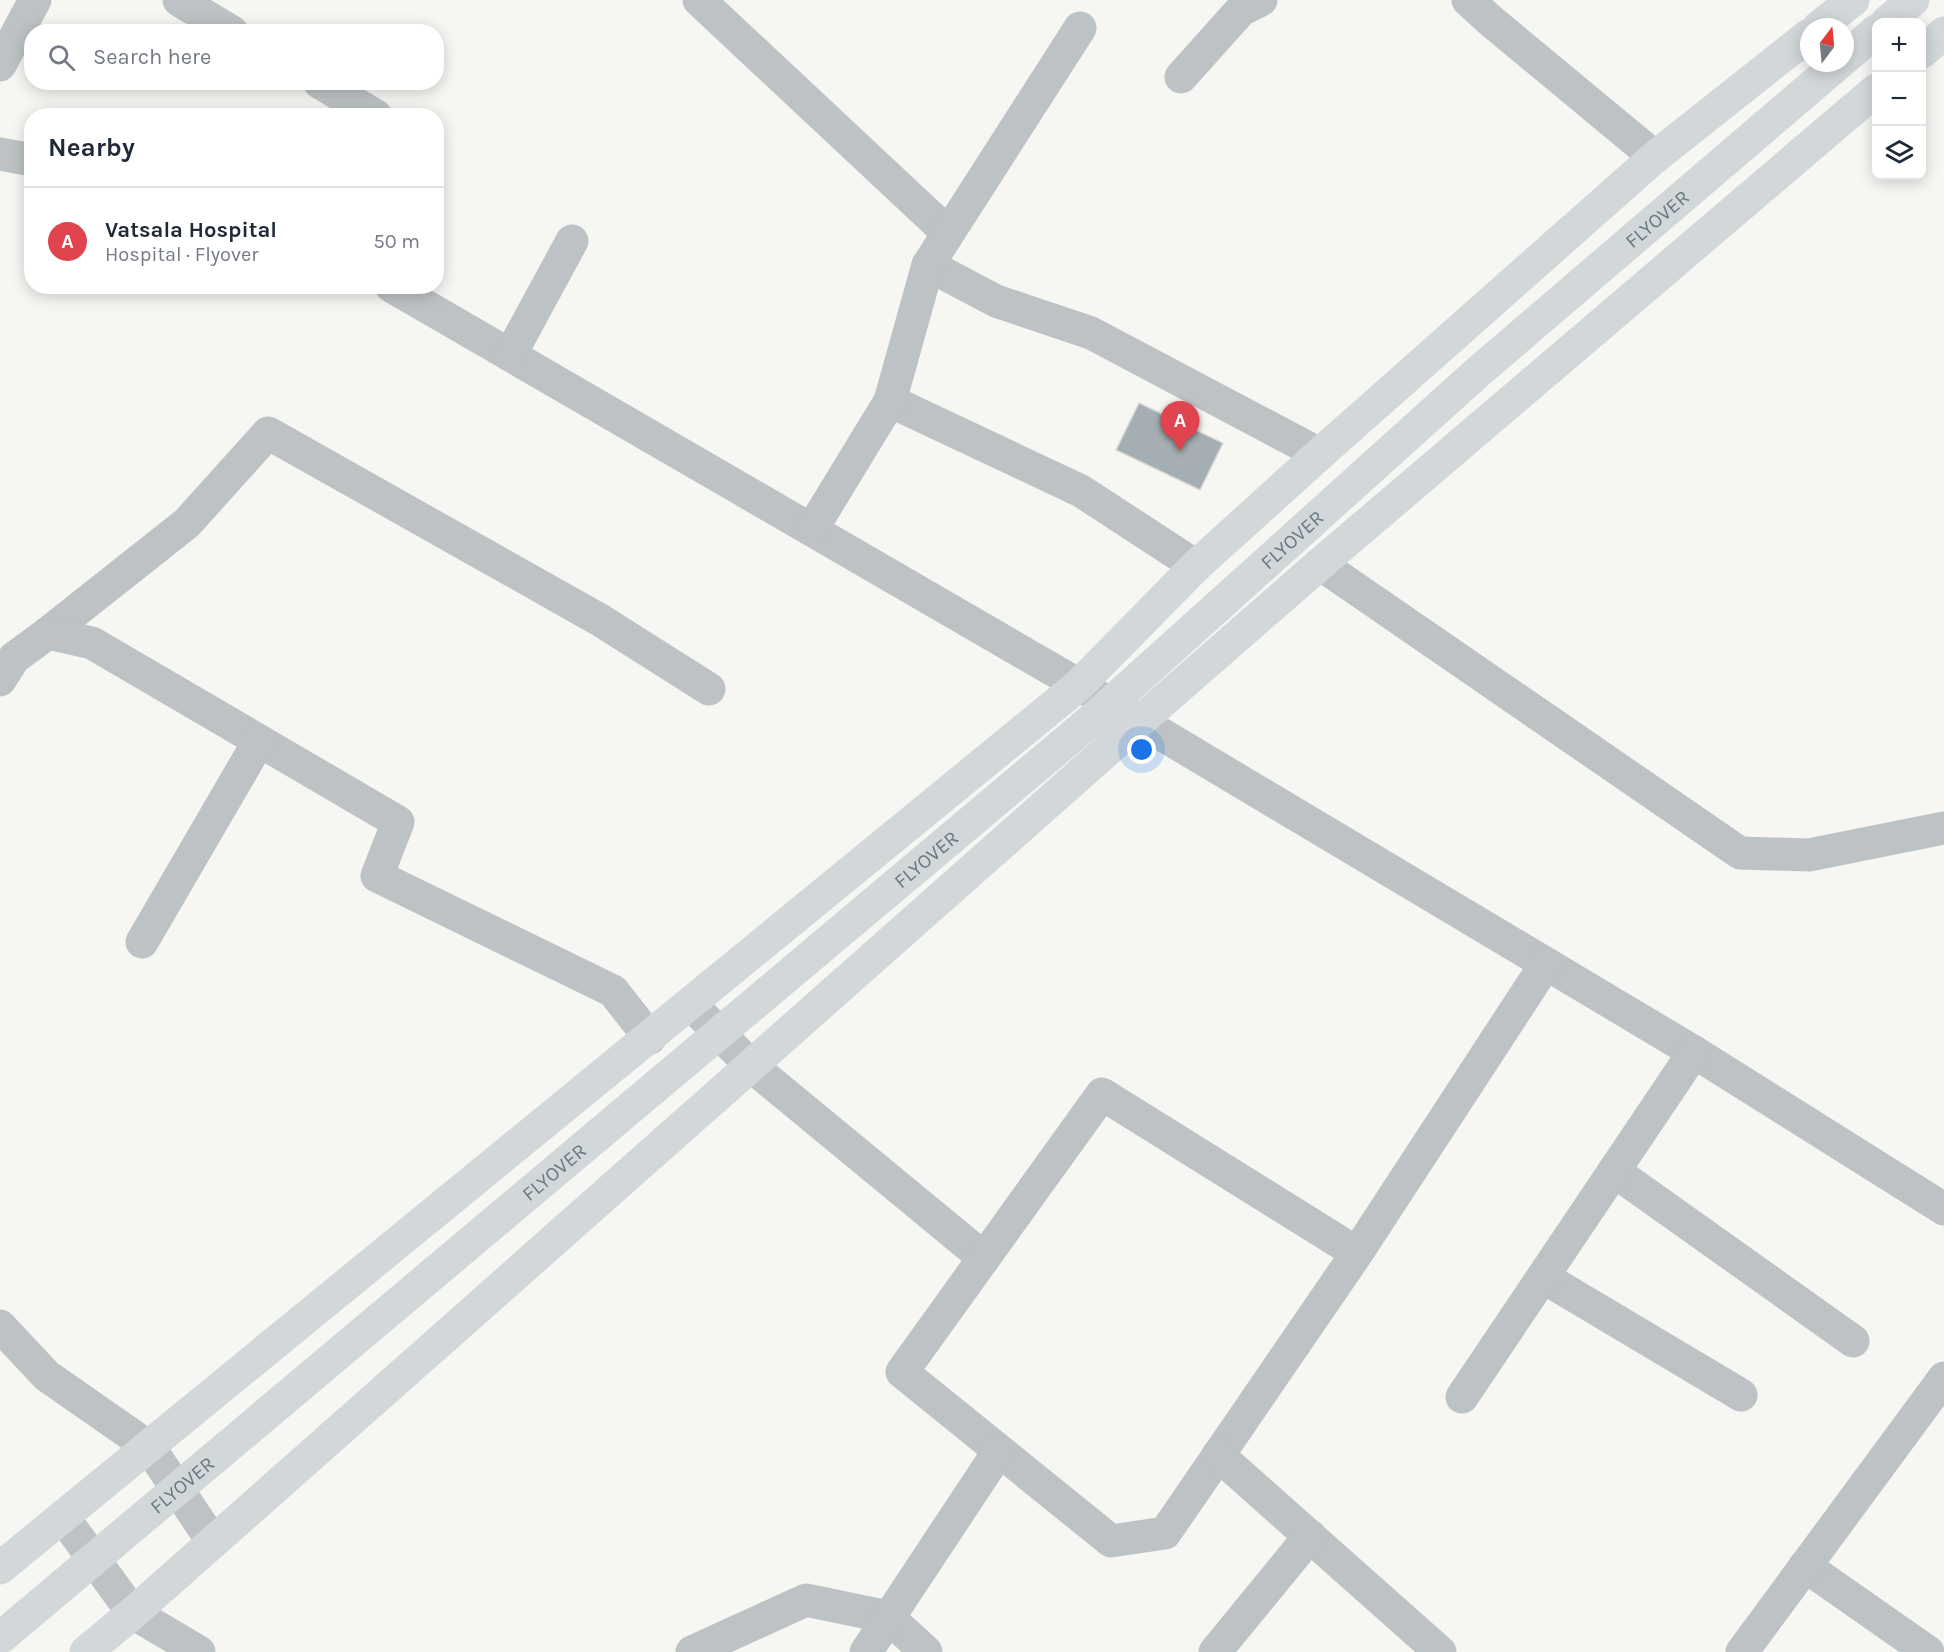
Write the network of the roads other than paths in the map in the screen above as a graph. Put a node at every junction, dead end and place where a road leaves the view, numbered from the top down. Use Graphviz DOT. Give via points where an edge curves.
graph roads {
  1 [pos="35,0"];
  2 [pos="179,0"];
  3 [pos="699,0"];
  4 [pos="1261,0"];
  5 [pos="1468,0"];
  6 [pos="1852,0"];
  7 [pos="1913,0"];
  8 [pos="1829,18"];
  9 [pos="1892,18"];
  10 [pos="219,24"];
  11 [pos="1080,28"];
  12 [pos="1944,33"];
  13 [pos="1872,34"];
  14 [pos="1800,41"];
  15 [pos="1926,49"];
  16 [pos="1854,50"];
  17 [pos="0,65"];
  18 [pos="1828,72"];
  19 [pos="1181,77"];
  20 [pos="333,90"];
  21 [pos="1872,93"];
  22 [pos="363,108"];
  23 [pos="0,154"];
  24 [pos="1655,157"];
  25 [pos="24,158"];
  26 [pos="948,233"];
  27 [pos="572,241"];
  28 [pos="928,265"];
  29 [pos="405,294"];
  30 [pos="510,355"];
  31 [pos="890,401"];
  32 [pos="1322,452"];
  33 [pos="812,529"];
  34 [pos="1320,564"];
  35 [pos="1196,566"];
  36 [pos="48,633"];
  37 [pos="0,680"];
  38 [pos="1079,685"];
  39 [pos="710,689"];
  40 [pos="1139,722"];
  41 [pos="259,741"];
  42 [pos="1944,828"];
  43 [pos="142,942"];
  44 [pos="1545,965"];
  45 [pos="691,1004"];
  46 [pos="650,1038"];
  47 [pos="1694,1052"];
  48 [pos="750,1065"];
  49 [pos="1614,1171"];
  50 [pos="1944,1209"];
  51 [pos="1357,1253"];
  52 [pos="984,1258"];
  53 [pos="1543,1277"];
  54 [pos="0,1326"];
  55 [pos="1853,1341"];
  56 [pos="1944,1378"];
  57 [pos="1741,1395"];
  58 [pos="1462,1397"];
  59 [pos="149,1447"];
  60 [pos="999,1450"];
  61 [pos="1218,1455"];
  62 [pos="63,1517"];
  63 [pos="1310,1536"];
  64 [pos="213,1542"];
  65 [pos="1805,1566"];
  66 [pos="0,1568"];
  67 [pos="134,1613"];
  68 [pos="888,1617"];
  69 [pos="0,1638"];
  70 [pos="86,1652"];
  71 [pos="199,1652"];
  72 [pos="693,1652"];
  73 [pos="866,1652"];
  74 [pos="926,1652"];
  75 [pos="1215,1652"];
  76 [pos="1440,1652"];
  77 [pos="1742,1652"];
  78 [pos="1928,1652"];
  1 -- 17 [label="street"];
  2 -- 10 [label="street"];
  3 -- 26 [label="street"];
  4 -- 19 [label="street" via="1241,10"];
  5 -- 24 [label="street"];
  6 -- 8 [label="main road"];
  7 -- 9 [label="main road"];
  11 -- 26 [label="street"];
  12 -- 15 [label="main road"];
  13 -- 16 [label="main road"];
  14 -- 24 [label="main road"];
  18 -- 69 [label="main road, FLYOVER" via="1478,372 1085,725"];
  20 -- 22 [label="street"];
  21 -- 34 [label="main road"];
  23 -- 25 [label="street"];
  24 -- 32 [label="main road"];
  26 -- 28 [label="street"];
  27 -- 30 [label="street"];
  28 -- 31 [label="street"];
  28 -- 32 [label="street" via="996,301 1091,333"];
  29 -- 30 [label="street"];
  30 -- 33 [label="street"];
  31 -- 33 [label="street"];
  31 -- 35 [label="street" via="1081,491"];
  32 -- 35 [label="main road"];
  33 -- 38 [label="street"];
  34 -- 40 [label="main road"];
  34 -- 42 [label="street" via="1740,853 1809,855"];
  35 -- 38 [label="main road"];
  36 -- 37 [label="street" via="14,658"];
  36 -- 39 [label="street" via="187,523 268,433 600,620"];
  36 -- 41 [label="street" via="92,643"];
  38 -- 40 [label="street"];
  38 -- 45 [label="main road"];
  40 -- 44 [label="street"];
  40 -- 48 [label="main road"];
  41 -- 43 [label="street"];
  41 -- 46 [label="street" via="398,822 377,876 613,991"];
  44 -- 47 [label="street"];
  44 -- 51 [label="street"];
  45 -- 46 [label="main road"];
  45 -- 48 [label="street"];
  46 -- 59 [label="main road"];
  47 -- 49 [label="street"];
  47 -- 50 [label="street"];
  48 -- 52 [label="street"];
  48 -- 64 [label="main road"];
  49 -- 53 [label="street"];
  49 -- 55 [label="street"];
  51 -- 52 [label="street" via="1102,1094"];
  51 -- 61 [label="street"];
  52 -- 60 [label="street" via="902,1372"];
  53 -- 57 [label="street"];
  53 -- 58 [label="street"];
  54 -- 59 [label="street" via="47,1376"];
  56 -- 65 [label="street"];
  59 -- 62 [label="main road"];
  59 -- 64 [label="street"];
  60 -- 61 [label="street" via="1111,1541 1165,1533"];
  60 -- 68 [label="street"];
  61 -- 63 [label="street"];
  62 -- 66 [label="main road"];
  62 -- 67 [label="street"];
  63 -- 75 [label="street"];
  63 -- 76 [label="street"];
  64 -- 67 [label="main road"];
  65 -- 77 [label="street"];
  65 -- 78 [label="street"];
  67 -- 70 [label="main road"];
  67 -- 71 [label="street"];
  68 -- 72 [label="street" via="806,1600"];
  68 -- 73 [label="street"];
  68 -- 74 [label="street"];
}
